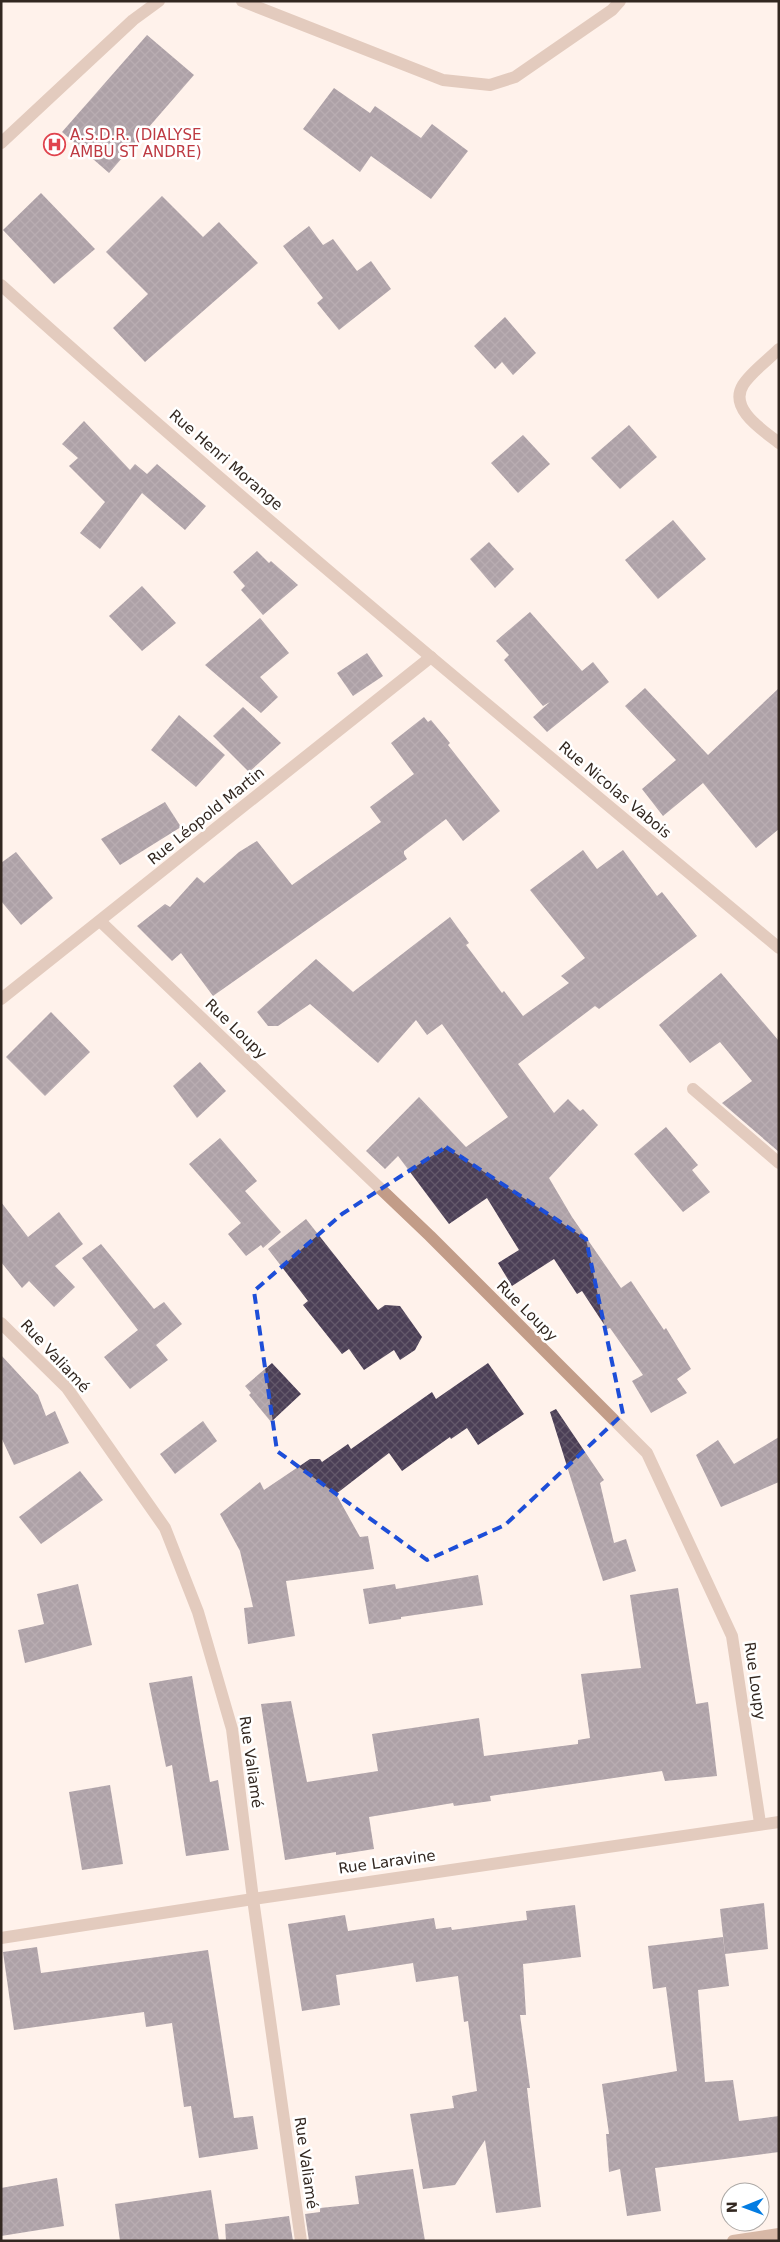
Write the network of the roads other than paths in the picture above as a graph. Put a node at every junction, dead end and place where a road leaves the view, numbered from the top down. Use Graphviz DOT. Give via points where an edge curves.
graph roads {
  1 [pos="159,1"];
  2 [pos="242,1"];
  3 [pos="620,1"];
  4 [pos="1,143"];
  5 [pos="1,285"];
  6 [pos="779,349"];
  7 [pos="779,443"];
  8 [pos="431,657"];
  9 [pos="100,922"];
  10 [pos="779,948"];
  11 [pos="1,999"];
  12 [pos="693,1089"];
  13 [pos="779,1163"];
  14 [pos="1,1323"];
  15 [pos="779,1822"];
  16 [pos="760,1824"];
  17 [pos="253,1899"];
  18 [pos="1,1938"];
  19 [pos="779,2234"];
  20 [pos="301,2241"];
  21 [pos="733,2241"];
  1 -- 4 [label="street" via="133,20"];
  2 -- 3 [label="street" via="443,80 490,85 515,76 612,10"];
  5 -- 8 [label="street, Rue Henri Morange"];
  6 -- 7 [label="street" via="742,386 740,398 743,410 752,422"];
  8 -- 9 [label="street, Rue Léopold Martin"];
  8 -- 10 [label="street, Rue Nicolas Vabois"];
  9 -- 11 [label="street, Rue Léopold Martin"];
  9 -- 16 [label="street, Rue Loupy" via="430,1236 647,1453 732,1636"];
  12 -- 13 [label="street"];
  14 -- 17 [label="street, Rue Valiamé" via="67,1388 165,1528 198,1612 232,1729"];
  15 -- 16 [label="street, Rue Laravine"];
  16 -- 17 [label="street, Rue Laravine"];
  17 -- 18 [label="street, Rue Laravine"];
  17 -- 20 [label="street, Rue Valiamé"];
  19 -- 21 [label="street"];
}
